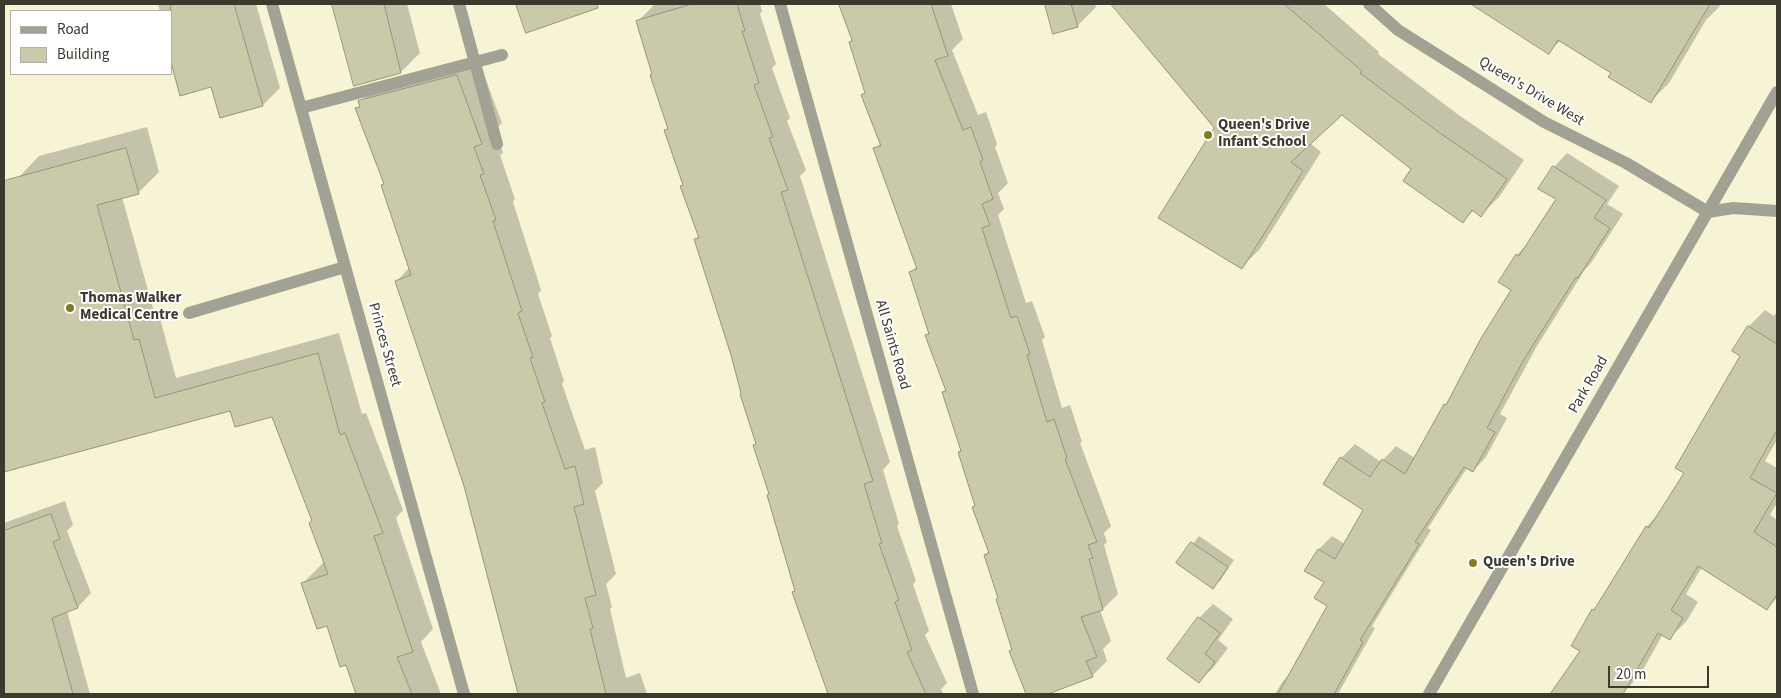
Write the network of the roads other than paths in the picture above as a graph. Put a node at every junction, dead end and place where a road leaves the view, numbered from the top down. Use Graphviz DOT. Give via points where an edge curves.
graph roads {
  1 [pos="272,4"];
  2 [pos="458,4"];
  3 [pos="780,4"];
  4 [pos="1369,4"];
  5 [pos="502,55"];
  6 [pos="475,62"];
  7 [pos="1777,92"];
  8 [pos="301,108"];
  9 [pos="497,144"];
  10 [pos="1777,211"];
  11 [pos="1708,212"];
  12 [pos="345,267"];
  13 [pos="189,313"];
  14 [pos="464,694"];
  15 [pos="973,694"];
  16 [pos="1429,694"];
  1 -- 8 [label="street, Princes Street"];
  2 -- 6 [label="street"];
  3 -- 15 [label="street, All Saints Road"];
  4 -- 11 [label="street, Queen's Drive West" via="1398,30 1544,122 1626,163"];
  5 -- 6 [label="street"];
  6 -- 8 [label="street"];
  6 -- 9 [label="street"];
  7 -- 11 [label="street, Park Road"];
  8 -- 12 [label="street, Princes Street"];
  10 -- 11 [label="street" via="1733,208"];
  11 -- 16 [label="street, Park Road"];
  12 -- 13 [label="street"];
  12 -- 14 [label="street, Princes Street"];
}
